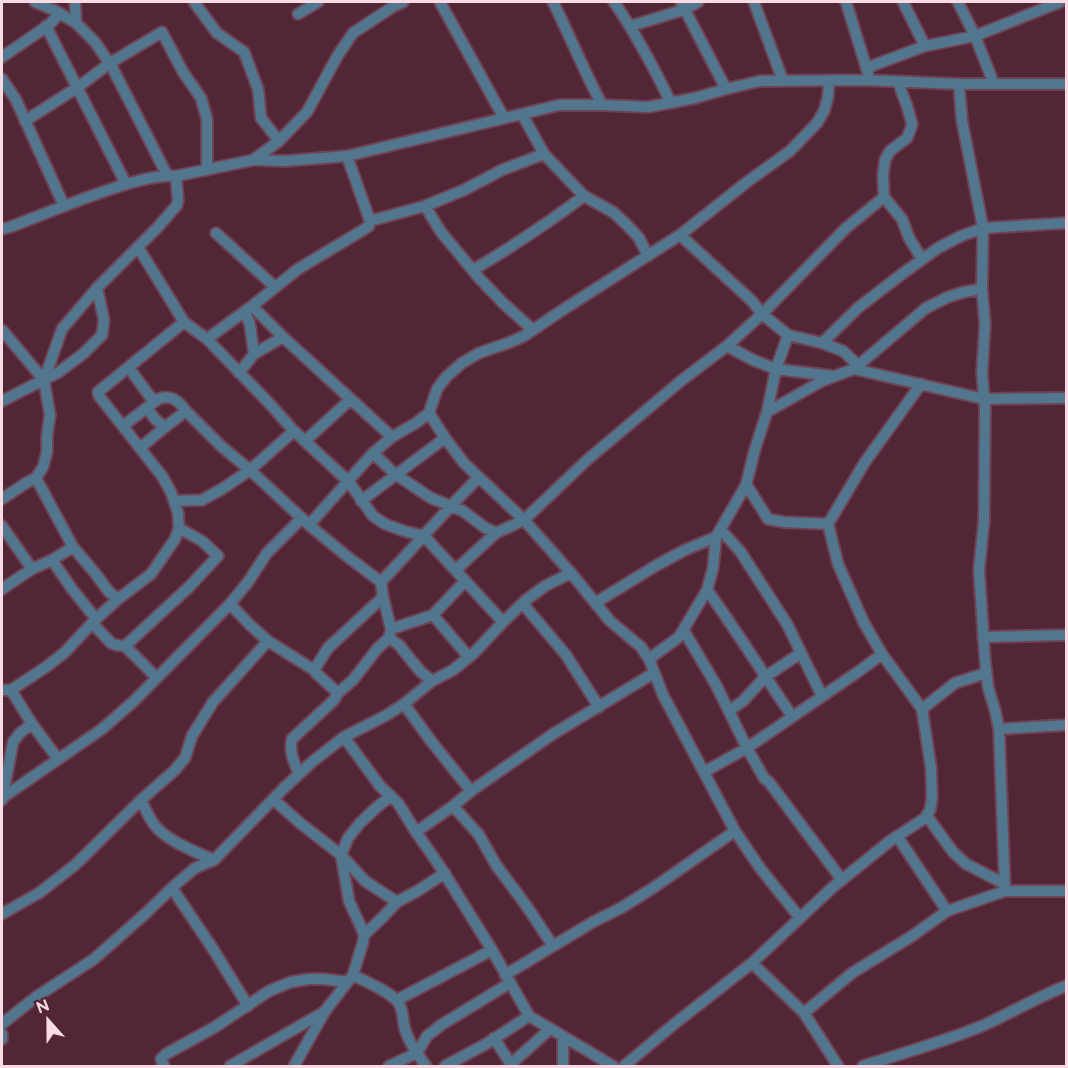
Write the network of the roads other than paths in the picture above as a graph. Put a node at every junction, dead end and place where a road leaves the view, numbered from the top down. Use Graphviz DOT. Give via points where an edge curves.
graph roads {
  1 [pos="35,2"];
  2 [pos="75,2"];
  3 [pos="194,2"];
  4 [pos="318,2"];
  5 [pos="403,2"];
  6 [pos="440,2"];
  7 [pos="553,2"];
  8 [pos="614,2"];
  9 [pos="698,2"];
  10 [pos="754,2"];
  11 [pos="846,2"];
  12 [pos="903,2"];
  13 [pos="958,2"];
  14 [pos="1060,2"];
  15 [pos="684,5"];
  16 [pos="60,13"];
  17 [pos="298,14"];
  18 [pos="76,23"];
  19 [pos="46,26"];
  20 [pos="631,26"];
  21 [pos="975,36"];
  22 [pos="925,46"];
  23 [pos="2,57"];
  24 [pos="110,63"];
  25 [pos="866,68"];
  26 [pos="871,80"];
  27 [pos="783,81"];
  28 [pos="829,81"];
  29 [pos="898,82"];
  30 [pos="3,84"];
  31 [pos="959,84"];
  32 [pos="994,84"];
  33 [pos="1066,84"];
  34 [pos="78,87"];
  35 [pos="726,89"];
  36 [pos="671,103"];
  37 [pos="602,105"];
  38 [pos="522,114"];
  39 [pos="504,118"];
  40 [pos="25,121"];
  41 [pos="279,141"];
  42 [pos="544,154"];
  43 [pos="347,156"];
  44 [pos="253,160"];
  45 [pos="207,170"];
  46 [pos="171,176"];
  47 [pos="126,184"];
  48 [pos="584,196"];
  49 [pos="884,197"];
  50 [pos="64,206"];
  51 [pos="425,206"];
  52 [pos="370,221"];
  53 [pos="1066,223"];
  54 [pos="983,228"];
  55 [pos="2,229"];
  56 [pos="216,233"];
  57 [pos="680,235"];
  58 [pos="138,247"];
  59 [pos="648,256"];
  60 [pos="922,259"];
  61 [pos="473,270"];
  62 [pos="275,287"];
  63 [pos="97,288"];
  64 [pos="982,289"];
  65 [pos="249,308"];
  66 [pos="762,314"];
  67 [pos="184,322"];
  68 [pos="2,330"];
  69 [pos="533,330"];
  70 [pos="788,335"];
  71 [pos="283,337"];
  72 [pos="207,339"];
  73 [pos="822,343"];
  74 [pos="728,346"];
  75 [pos="254,354"];
  76 [pos="129,368"];
  77 [pos="856,368"];
  78 [pos="776,369"];
  79 [pos="239,374"];
  80 [pos="833,376"];
  81 [pos="44,380"];
  82 [pos="921,384"];
  83 [pos="1066,398"];
  84 [pos="351,399"];
  85 [pos="984,399"];
  86 [pos="2,401"];
  87 [pos="150,405"];
  88 [pos="186,411"];
  89 [pos="767,412"];
  90 [pos="429,413"];
  91 [pos="123,426"];
  92 [pos="165,427"];
  93 [pos="294,431"];
  94 [pos="392,437"];
  95 [pos="445,438"];
  96 [pos="305,441"];
  97 [pos="140,448"];
  98 [pos="373,453"];
  99 [pos="250,470"];
  100 [pos="395,474"];
  101 [pos="36,478"];
  102 [pos="478,478"];
  103 [pos="349,482"];
  104 [pos="746,484"];
  105 [pos="2,499"];
  106 [pos="174,501"];
  107 [pos="361,501"];
  108 [pos="450,506"];
  109 [pos="524,520"];
  110 [pos="306,521"];
  111 [pos="828,524"];
  112 [pos="2,526"];
  113 [pos="179,528"];
  114 [pos="496,533"];
  115 [pos="719,534"];
  116 [pos="424,536"];
  117 [pos="73,547"];
  118 [pos="52,560"];
  119 [pos="32,569"];
  120 [pos="456,571"];
  121 [pos="571,573"];
  122 [pos="381,582"];
  123 [pos="465,582"];
  124 [pos="2,589"];
  125 [pos="707,590"];
  126 [pos="383,597"];
  127 [pos="118,599"];
  128 [pos="595,603"];
  129 [pos="230,604"];
  130 [pos="523,604"];
  131 [pos="433,615"];
  132 [pos="94,621"];
  133 [pos="503,622"];
  134 [pos="684,631"];
  135 [pos="390,633"];
  136 [pos="1066,635"];
  137 [pos="983,637"];
  138 [pos="268,641"];
  139 [pos="125,646"];
  140 [pos="801,653"];
  141 [pos="882,654"];
  142 [pos="468,656"];
  143 [pos="649,659"];
  144 [pos="314,670"];
  145 [pos="654,673"];
  146 [pos="986,673"];
  147 [pos="765,677"];
  148 [pos="157,678"];
  149 [pos="432,681"];
  150 [pos="6,690"];
  151 [pos="338,693"];
  152 [pos="822,696"];
  153 [pos="404,704"];
  154 [pos="599,707"];
  155 [pos="922,709"];
  156 [pos="729,711"];
  157 [pos="792,716"];
  158 [pos="32,724"];
  159 [pos="1066,725"];
  160 [pos="999,729"];
  161 [pos="741,735"];
  162 [pos="344,737"];
  163 [pos="747,747"];
  164 [pos="734,754"];
  165 [pos="58,759"];
  166 [pos="704,772"];
  167 [pos="299,774"];
  168 [pos="471,791"];
  169 [pos="391,796"];
  170 [pos="2,799"];
  171 [pos="273,799"];
  172 [pos="141,800"];
  173 [pos="453,806"];
  174 [pos="927,816"];
  175 [pos="735,831"];
  176 [pos="416,832"];
  177 [pos="897,836"];
  178 [pos="341,855"];
  179 [pos="214,860"];
  180 [pos="445,873"];
  181 [pos="842,880"];
  182 [pos="172,888"];
  183 [pos="1005,888"];
  184 [pos="1066,891"];
  185 [pos="397,902"];
  186 [pos="947,912"];
  187 [pos="2,914"];
  188 [pos="800,918"];
  189 [pos="364,935"];
  190 [pos="553,946"];
  191 [pos="492,950"];
  192 [pos="752,963"];
  193 [pos="350,979"];
  194 [pos="507,979"];
  195 [pos="1066,986"];
  196 [pos="396,1000"];
  197 [pos="248,1006"];
  198 [pos="325,1011"];
  199 [pos="804,1013"];
  200 [pos="529,1016"];
  201 [pos="2,1024"];
  202 [pos="550,1029"];
  203 [pos="2,1034"];
  204 [pos="562,1036"];
  205 [pos="494,1038"];
  206 [pos="2,1039"];
  207 [pos="417,1053"];
  208 [pos="512,1065"];
  209 [pos="164,1066"];
  210 [pos="230,1066"];
  211 [pos="294,1066"];
  212 [pos="389,1066"];
  213 [pos="426,1066"];
  214 [pos="445,1066"];
  215 [pos="563,1066"];
  216 [pos="613,1066"];
  217 [pos="624,1066"];
  218 [pos="838,1066"];
  219 [pos="863,1066"];
  1 -- 16 [label="street"];
  2 -- 18 [label="street"];
  3 -- 41 [label="street" via="217,33 244,52 258,89 261,117"];
  4 -- 17 [label="street"];
  5 -- 41 [label="street" via="353,33 307,112"];
  6 -- 39 [label="street"];
  7 -- 37 [label="street"];
  8 -- 20 [label="street"];
  9 -- 15 [label="street"];
  10 -- 27 [label="street"];
  11 -- 25 [label="street"];
  12 -- 22 [label="street"];
  13 -- 21 [label="street"];
  14 -- 21 [label="street"];
  15 -- 20 [label="street"];
  15 -- 35 [label="street"];
  16 -- 18 [label="street"];
  16 -- 19 [label="street"];
  18 -- 24 [label="street"];
  19 -- 23 [label="street"];
  19 -- 34 [label="street"];
  20 -- 36 [label="street"];
  21 -- 22 [label="street"];
  21 -- 32 [label="street"];
  22 -- 25 [label="street"];
  24 -- 34 [label="street"];
  24 -- 45 [label="street" via="162,32 201,98 207,119"];
  24 -- 46 [label="street"];
  25 -- 26 [label="street"];
  26 -- 28 [label="street"];
  26 -- 29 [label="street"];
  27 -- 28 [label="street"];
  27 -- 35 [label="street" via="760,81"];
  28 -- 57 [label="street" via="824,111 790,151"];
  29 -- 31 [label="street"];
  29 -- 49 [label="street" via="912,124 907,138 885,160"];
  30 -- 40 [label="street"];
  31 -- 32 [label="street"];
  31 -- 54 [label="street" via="962,121"];
  32 -- 33 [label="street"];
  34 -- 40 [label="street"];
  34 -- 47 [label="street"];
  35 -- 36 [label="street"];
  36 -- 37 [label="street" via="648,107"];
  37 -- 38 [label="street" via="559,105"];
  38 -- 39 [label="street"];
  38 -- 42 [label="street"];
  39 -- 43 [label="street"];
  40 -- 50 [label="street"];
  41 -- 44 [label="street"];
  42 -- 48 [label="street"];
  42 -- 51 [label="street"];
  43 -- 44 [label="street"];
  43 -- 52 [label="street"];
  44 -- 45 [label="street"];
  45 -- 46 [label="street"];
  46 -- 47 [label="street"];
  46 -- 58 [label="street" via="177,205"];
  47 -- 50 [label="street"];
  48 -- 59 [label="street" via="626,224"];
  48 -- 61 [label="street" via="555,219"];
  49 -- 60 [label="street" via="902,219"];
  49 -- 66 [label="street" via="830,243"];
  50 -- 55 [label="street"];
  51 -- 52 [label="street"];
  51 -- 61 [label="street"];
  52 -- 62 [label="street" via="369,226"];
  53 -- 54 [label="street"];
  54 -- 60 [label="street"];
  54 -- 64 [label="street"];
  56 -- 62 [label="street"];
  57 -- 59 [label="street"];
  57 -- 66 [label="street"];
  58 -- 63 [label="street"];
  58 -- 67 [label="street"];
  59 -- 69 [label="street"];
  60 -- 73 [label="street" via="859,307"];
  61 -- 69 [label="street"];
  62 -- 65 [label="street"];
  63 -- 81 [label="street" via="62,329"];
  63 -- 81 [label="street" via="104,320 102,335 84,353"];
  64 -- 77 [label="street" via="948,297 926,308"];
  64 -- 85 [label="street"];
  65 -- 71 [label="street"];
  65 -- 72 [label="street"];
  65 -- 75 [label="street"];
  66 -- 70 [label="street"];
  66 -- 74 [label="street"];
  67 -- 72 [label="street"];
  67 -- 76 [label="street"];
  68 -- 81 [label="street"];
  69 -- 90 [label="street" via="462,363 437,389"];
  70 -- 73 [label="street"];
  70 -- 78 [label="street"];
  71 -- 75 [label="street"];
  71 -- 84 [label="street"];
  72 -- 79 [label="street"];
  73 -- 77 [label="street" via="843,351"];
  74 -- 78 [label="street"];
  74 -- 109 [label="street" via="596,452"];
  75 -- 79 [label="street"];
  76 -- 87 [label="street"];
  76 -- 91 [label="street" via="98,392"];
  77 -- 80 [label="street"];
  77 -- 82 [label="street"];
  78 -- 80 [label="street"];
  78 -- 89 [label="street"];
  79 -- 93 [label="street"];
  80 -- 89 [label="street"];
  81 -- 86 [label="street"];
  81 -- 101 [label="street" via="50,426 43,467"];
  82 -- 85 [label="street"];
  82 -- 111 [label="street" via="865,462"];
  83 -- 85 [label="street"];
  84 -- 94 [label="street"];
  84 -- 96 [label="street"];
  85 -- 137 [label="street" via="984,521 979,570"];
  87 -- 88 [label="street" via="170,397"];
  87 -- 91 [label="street"];
  87 -- 92 [label="street" via="155,419"];
  88 -- 92 [label="street"];
  88 -- 99 [label="street"];
  89 -- 104 [label="street"];
  90 -- 94 [label="street"];
  90 -- 95 [label="street"];
  91 -- 97 [label="street"];
  92 -- 97 [label="street"];
  93 -- 96 [label="street"];
  93 -- 99 [label="street"];
  94 -- 98 [label="street"];
  95 -- 100 [label="street"];
  95 -- 102 [label="street"];
  96 -- 103 [label="street"];
  97 -- 106 [label="street" via="162,476"];
  98 -- 100 [label="street"];
  98 -- 103 [label="street"];
  99 -- 106 [label="street" via="202,500"];
  99 -- 110 [label="street"];
  100 -- 107 [label="street"];
  100 -- 108 [label="street"];
  101 -- 105 [label="street"];
  101 -- 117 [label="street"];
  102 -- 108 [label="street"];
  102 -- 109 [label="street"];
  103 -- 107 [label="street"];
  103 -- 110 [label="street"];
  104 -- 111 [label="street" via="768,519"];
  104 -- 115 [label="street"];
  106 -- 113 [label="street"];
  107 -- 116 [label="street" via="385,524"];
  108 -- 114 [label="street"];
  108 -- 116 [label="street"];
  109 -- 114 [label="street"];
  109 -- 121 [label="street"];
  110 -- 122 [label="street"];
  110 -- 129 [label="street" via="267,553"];
  111 -- 141 [label="street" via="838,564"];
  112 -- 119 [label="street"];
  113 -- 127 [label="street" via="151,574"];
  113 -- 139 [label="street" via="218,556"];
  114 -- 120 [label="street"];
  115 -- 125 [label="street"];
  115 -- 128 [label="street" via="657,565"];
  115 -- 140 [label="street" via="740,551"];
  116 -- 120 [label="street"];
  116 -- 122 [label="street"];
  117 -- 118 [label="street"];
  117 -- 127 [label="street"];
  118 -- 119 [label="street"];
  118 -- 132 [label="street"];
  119 -- 124 [label="street"];
  120 -- 123 [label="street"];
  121 -- 128 [label="street"];
  121 -- 130 [label="street" via="545,586"];
  122 -- 126 [label="street"];
  123 -- 131 [label="street"];
  123 -- 133 [label="street"];
  125 -- 134 [label="street"];
  125 -- 147 [label="street"];
  126 -- 135 [label="street"];
  126 -- 144 [label="street" via="328,648"];
  127 -- 132 [label="street"];
  128 -- 143 [label="street"];
  129 -- 138 [label="street"];
  129 -- 148 [label="street"];
  130 -- 133 [label="street"];
  130 -- 154 [label="street" via="566,655"];
  131 -- 135 [label="street"];
  131 -- 142 [label="street"];
  132 -- 139 [label="street" via="111,643"];
  132 -- 150 [label="street" via="46,668"];
  133 -- 142 [label="street"];
  134 -- 143 [label="street"];
  134 -- 156 [label="street"];
  135 -- 149 [label="street"];
  135 -- 151 [label="street"];
  136 -- 137 [label="street"];
  137 -- 146 [label="street"];
  138 -- 144 [label="street"];
  138 -- 172 [label="street" via="213,702 192,736 185,758"];
  139 -- 148 [label="street"];
  140 -- 147 [label="street"];
  140 -- 152 [label="street"];
  141 -- 152 [label="street"];
  141 -- 155 [label="street"];
  142 -- 149 [label="street"];
  143 -- 145 [label="street"];
  144 -- 151 [label="street"];
  145 -- 154 [label="street"];
  145 -- 166 [label="street"];
  146 -- 155 [label="street" via="955,683"];
  146 -- 160 [label="street"];
  147 -- 156 [label="street"];
  147 -- 157 [label="street"];
  148 -- 165 [label="street" via="102,729"];
  149 -- 153 [label="street"];
  150 -- 158 [label="street"];
  151 -- 167 [label="street" via="292,739 292,757"];
  152 -- 157 [label="street"];
  153 -- 162 [label="street"];
  153 -- 168 [label="street"];
  154 -- 168 [label="street"];
  155 -- 174 [label="street" via="931,768 932,798"];
  156 -- 161 [label="street"];
  157 -- 163 [label="street"];
  158 -- 165 [label="street"];
  158 -- 170 [label="street" via="13,742"];
  159 -- 160 [label="street"];
  160 -- 183 [label="street"];
  161 -- 163 [label="street"];
  161 -- 164 [label="street"];
  162 -- 167 [label="street"];
  162 -- 169 [label="street"];
  163 -- 164 [label="street"];
  163 -- 181 [label="street" via="764,778"];
  164 -- 166 [label="street"];
  165 -- 170 [label="street"];
  166 -- 175 [label="street"];
  167 -- 171 [label="street"];
  168 -- 173 [label="street"];
  169 -- 176 [label="street"];
  169 -- 178 [label="street" via="360,823"];
  171 -- 178 [label="street"];
  171 -- 179 [label="street"];
  172 -- 179 [label="street" via="159,830"];
  172 -- 187 [label="street" via="75,865 39,893"];
  173 -- 176 [label="street"];
  173 -- 190 [label="street" via="479,835"];
  174 -- 177 [label="street"];
  174 -- 183 [label="street" via="953,852"];
  175 -- 188 [label="street"];
  175 -- 190 [label="street" via="645,893"];
  176 -- 180 [label="street"];
  177 -- 181 [label="street"];
  177 -- 186 [label="street"];
  178 -- 185 [label="street" via="365,881"];
  178 -- 189 [label="street" via="350,901"];
  179 -- 182 [label="street" via="195,868"];
  180 -- 185 [label="street"];
  180 -- 191 [label="street"];
  181 -- 188 [label="street"];
  182 -- 197 [label="street"];
  182 -- 201 [label="street" via="94,959"];
  183 -- 184 [label="street"];
  183 -- 186 [label="street"];
  185 -- 189 [label="street"];
  186 -- 199 [label="street" via="852,973"];
  188 -- 192 [label="street"];
  189 -- 193 [label="street"];
  190 -- 194 [label="street"];
  191 -- 194 [label="street"];
  191 -- 196 [label="street"];
  192 -- 199 [label="street"];
  192 -- 217 [label="street"];
  193 -- 196 [label="street"];
  193 -- 197 [label="street" via="291,982"];
  193 -- 198 [label="street"];
  194 -- 200 [label="street"];
  194 -- 207 [label="street" via="427,1036"];
  195 -- 219 [label="street" via="985,1025"];
  196 -- 207 [label="street"];
  197 -- 209 [label="street" via="166,1054 161,1059"];
  198 -- 210 [label="street"];
  198 -- 211 [label="street"];
  199 -- 218 [label="street"];
  200 -- 202 [label="street"];
  200 -- 205 [label="street"];
  202 -- 204 [label="street"];
  202 -- 208 [label="street"];
  203 -- 206 [label="street"];
  204 -- 215 [label="street"];
  204 -- 216 [label="street"];
  205 -- 208 [label="street"];
  205 -- 214 [label="street"];
  207 -- 212 [label="street"];
  207 -- 213 [label="street"];
}
